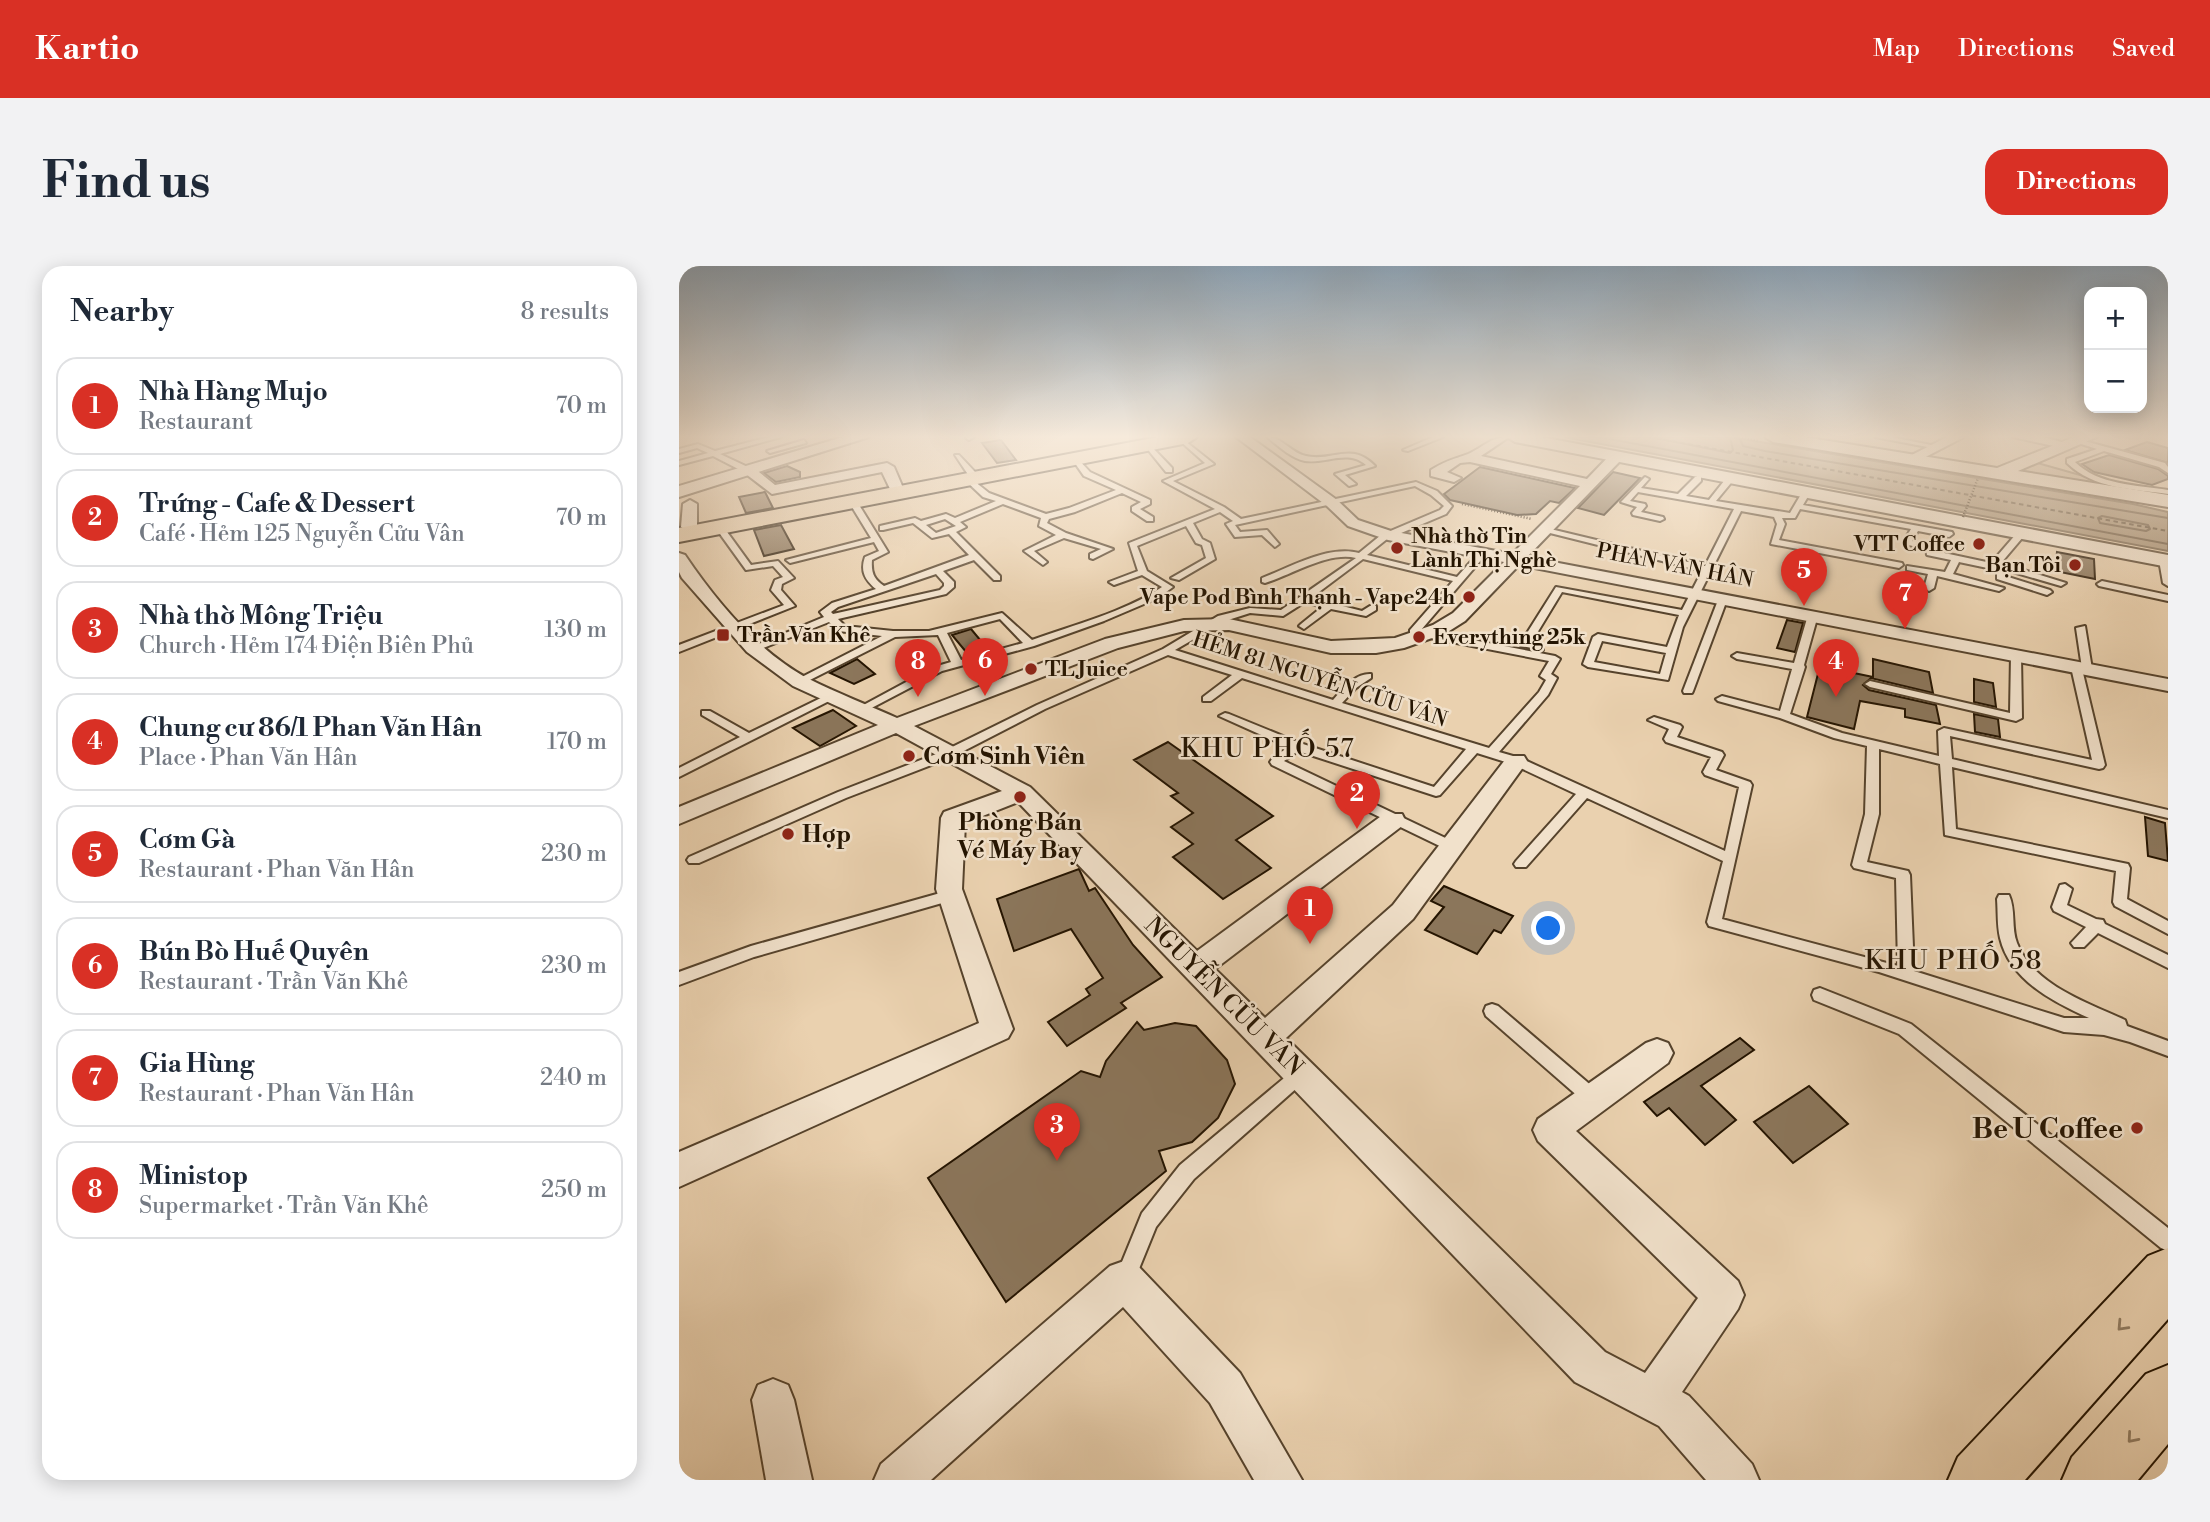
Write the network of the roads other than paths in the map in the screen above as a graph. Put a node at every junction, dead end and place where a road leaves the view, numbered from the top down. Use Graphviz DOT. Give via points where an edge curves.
graph roads {
  1 [pos="867,494"];
  2 [pos="892,494"];
  3 [pos="985,494"];
  4 [pos="1112,494"];
  5 [pos="1130,494"];
  6 [pos="1191,494"];
  7 [pos="1319,494"];
  8 [pos="1373,494"];
  9 [pos="1432,494"];
  10 [pos="1578,494"];
  11 [pos="1632,494"];
  12 [pos="1666,494"];
  13 [pos="1683,494"];
  14 [pos="1718,494"];
  15 [pos="1782,494"];
  16 [pos="2121,494"];
  17 [pos="1681,496"];
  18 [pos="685,498"];
  19 [pos="1802,500"];
  20 [pos="1004,501"];
  21 [pos="2168,501"];
  22 [pos="853,502"];
  23 [pos="1332,503"];
  24 [pos="1711,503"];
  25 [pos="1841,507"];
  26 [pos="1220,509"];
  27 [pos="1738,509"];
  28 [pos="1777,515"];
  29 [pos="1046,517"];
  30 [pos="1150,519"];
  31 [pos="1660,519"];
  32 [pos="954,522"];
  33 [pos="1188,522"];
  34 [pos="1240,522"];
  35 [pos="920,524"];
  36 [pos="1548,526"];
  37 [pos="719,527"];
  38 [pos="883,528"];
  39 [pos="1916,528"];
  40 [pos="682,530"];
  41 [pos="951,532"];
  42 [pos="1949,534"];
  43 [pos="2019,534"];
  44 [pos="1063,535"];
  45 [pos="1388,535"];
  46 [pos="876,539"];
  47 [pos="1275,544"];
  48 [pos="1484,552"];
  49 [pos="975,556"];
  50 [pos="1093,556"];
  51 [pos="1361,556"];
  52 [pos="679,558"];
  53 [pos="1516,558"];
  54 [pos="1956,558"];
  55 [pos="790,560"];
  56 [pos="2166,561"];
  57 [pos="1043,562"];
  58 [pos="1899,565"];
  59 [pos="1994,565"];
  60 [pos="1910,568"];
  61 [pos="1707,569"];
  62 [pos="937,570"];
  63 [pos="1143,572"];
  64 [pos="1933,572"];
  65 [pos="1948,575"];
  66 [pos="997,578"];
  67 [pos="1265,580"];
  68 [pos="1459,580"];
  69 [pos="1967,580"];
  70 [pos="1114,582"];
  71 [pos="1172,583"];
  72 [pos="2061,583"];
  73 [pos="2168,583"];
  74 [pos="2102,584"];
  75 [pos="1999,587"];
  76 [pos="1929,588"];
  77 [pos="883,590"];
  78 [pos="1964,591"];
  79 [pos="1696,592"];
  80 [pos="2047,592"];
  81 [pos="1723,597"];
  82 [pos="2168,597"];
  83 [pos="1304,599"];
  84 [pos="1330,605"];
  85 [pos="1373,608"];
  86 [pos="1685,612"];
  87 [pos="1813,615"];
  88 [pos="829,618"];
  89 [pos="1211,623"];
  90 [pos="1304,626"];
  91 [pos="733,627"];
  92 [pos="2081,628"];
  93 [pos="941,631"];
  94 [pos="893,634"];
  95 [pos="1427,635"];
  96 [pos="1030,643"];
  97 [pos="754,648"];
  98 [pos="679,649"];
  99 [pos="1167,651"];
  100 [pos="1671,651"];
  101 [pos="1538,655"];
  102 [pos="2016,655"];
  103 [pos="1737,656"];
  104 [pos="957,663"];
  105 [pos="1800,667"];
  106 [pos="2082,668"];
  107 [pos="1240,674"];
  108 [pos="1367,676"];
  109 [pos="800,682"];
  110 [pos="1870,684"];
  111 [pos="2168,685"];
  112 [pos="1688,691"];
  113 [pos="829,696"];
  114 [pos="1207,699"];
  115 [pos="1721,699"];
  116 [pos="1335,704"];
  117 [pos="862,710"];
  118 [pos="706,713"];
  119 [pos="1225,716"];
  120 [pos="1784,716"];
  121 [pos="1654,720"];
  122 [pos="895,724"];
  123 [pos="750,737"];
  124 [pos="1873,744"];
  125 [pos="1296,746"];
  126 [pos="1474,748"];
  127 [pos="949,754"];
  128 [pos="1504,757"];
  129 [pos="1945,761"];
  130 [pos="679,773"];
  131 [pos="1585,792"];
  132 [pos="1022,793"];
  133 [pos="2168,814"];
  134 [pos="679,816"];
  135 [pos="1393,820"];
  136 [pos="1453,847"];
  137 [pos="1730,859"];
  138 [pos="694,860"];
  139 [pos="1521,864"];
  140 [pos="2065,889"];
  141 [pos="951,895"];
  142 [pos="2004,899"];
  143 [pos="2098,924"];
  144 [pos="2168,928"];
  145 [pos="2079,943"];
  146 [pos="2168,962"];
  147 [pos="1195,968"];
  148 [pos="1906,974"];
  149 [pos="679,979"];
  150 [pos="1820,995"];
  151 [pos="1492,1011"];
  152 [pos="1264,1038"];
  153 [pos="2145,1039"];
  154 [pos="2168,1049"];
  155 [pos="1657,1053"];
  156 [pos="1301,1074"];
  157 [pos="1594,1099"];
  158 [pos="679,1170"];
  159 [pos="2168,1241"];
  160 [pos="2168,1276"];
  161 [pos="1124,1280"];
  162 [pos="2168,1396"];
  163 [pos="1652,1399"];
  164 [pos="773,1400"];
  165 [pos="789,1480"];
  166 [pos="897,1480"];
  167 [pos="1279,1480"];
  168 [pos="1736,1480"];
  169 [pos="1980,1480"];
  170 [pos="2095,1480"];
  1 -- 40 [label="main road"];
  2 -- 22 [label="main road"];
  3 -- 20 [label="lane"];
  4 -- 29 [label="lane"];
  5 -- 30 [label="lane" via="1147,502 1135,509"];
  6 -- 26 [label="lane"];
  7 -- 23 [label="street, PHAN VĂN HÂN"];
  8 -- 23 [label="lane"];
  9 -- 45 [label="lane" via="1448,506 1443,512"];
  10 -- 36 [label="street"];
  11 -- 31 [label="lane" via="1625,502 1642,506 1636,513"];
  12 -- 17 [label="lane"];
  13 -- 17 [label="lane"];
  14 -- 24 [label="lane"];
  15 -- 19 [label="street"];
  16 -- 21 [label="street"];
  17 -- 24 [label="lane"];
  18 -- 40 [label="street"];
  19 -- 25 [label="street"];
  19 -- 28 [label="lane" via="1792,516"];
  20 -- 29 [label="lane"];
  20 -- 32 [label="lane"];
  22 -- 37 [label="main road"];
  22 -- 46 [label="lane"];
  23 -- 34 [label="lane"];
  23 -- 45 [label="street, PHAN VĂN HÂN" via="1353,523"];
  24 -- 27 [label="lane"];
  25 -- 39 [label="lane"];
  25 -- 43 [label="street"];
  26 -- 33 [label="lane"];
  26 -- 34 [label="lane"];
  27 -- 28 [label="lane"];
  27 -- 61 [label="lane"];
  28 -- 58 [label="lane" via="1780,524 1774,542"];
  29 -- 44 [label="lane" via="1042,524"];
  32 -- 35 [label="lane" via="946,516"];
  32 -- 41 [label="lane" via="962,527"];
  33 -- 63 [label="lane" via="1132,545"];
  33 -- 71 [label="lane" via="1199,541 1206,543 1211,559"];
  34 -- 47 [label="lane" via="1230,524 1238,535 1264,532"];
  35 -- 38 [label="lane" via="915,520"];
  35 -- 41 [label="lane" via="935,537"];
  36 -- 53 [label="street"];
  36 -- 61 [label="lane"];
  37 -- 40 [label="main road"];
  37 -- 91 [label="lane" via="749,568 775,563 789,578 778,582 776,590 790,606"];
  39 -- 42 [label="lane"];
  39 -- 54 [label="lane" via="1907,542"];
  41 -- 49 [label="lane"];
  43 -- 56 [label="street"];
  43 -- 59 [label="lane"];
  44 -- 50 [label="lane" via="1109,550"];
  44 -- 57 [label="lane" via="1028,551"];
  45 -- 48 [label="street, PHAN VĂN HÂN"];
  45 -- 51 [label="lane"];
  46 -- 55 [label="lane"];
  46 -- 77 [label="lane" via="884,552 868,559 866,572"];
  48 -- 53 [label="street, PHAN VĂN HÂN"];
  48 -- 68 [label="lane"];
  49 -- 62 [label="lane"];
  49 -- 66 [label="lane"];
  51 -- 67 [label="lane" via="1332,555"];
  51 -- 68 [label="lane"];
  51 -- 83 [label="lane"];
  52 -- 91 [label="street, NGUYỄN CỬU VÂN"];
  53 -- 79 [label="street, PHAN VĂN HÂN"];
  53 -- 95 [label="street" via="1459,617"];
  54 -- 59 [label="lane"];
  54 -- 65 [label="lane"];
  56 -- 73 [label="lane"];
  59 -- 72 [label="lane"];
  59 -- 80 [label="lane" via="2002,569 2000,577"];
  60 -- 64 [label="lane"];
  61 -- 79 [label="lane"];
  62 -- 77 [label="lane"];
  62 -- 88 [label="lane" via="949,582 943,592"];
  63 -- 70 [label="lane"];
  63 -- 71 [label="lane"];
  64 -- 65 [label="lane"];
  64 -- 76 [label="lane"];
  65 -- 69 [label="lane"];
  68 -- 95 [label="lane" via="1414,632"];
  69 -- 75 [label="lane"];
  69 -- 78 [label="lane"];
  71 -- 96 [label="lane" via="1155,596 1101,619"];
  74 -- 82 [label="lane"];
  77 -- 88 [label="lane" via="835,605 824,612"];
  79 -- 81 [label="street, PHAN VĂN HÂN"];
  79 -- 86 [label="lane"];
  81 -- 87 [label="street, PHAN VĂN HÂN"];
  81 -- 112 [label="lane"];
  83 -- 84 [label="lane"];
  83 -- 89 [label="lane" via="1283,612 1260,607"];
  84 -- 85 [label="lane" via="1363,614"];
  84 -- 90 [label="lane"];
  86 -- 100 [label="lane"];
  86 -- 101 [label="lane" via="1559,589 1525,643 1541,649"];
  87 -- 102 [label="street, PHAN VĂN HÂN"];
  87 -- 105 [label="lane"];
  88 -- 94 [label="lane" via="842,629"];
  88 -- 97 [label="lane"];
  89 -- 95 [label="street" via="1316,647 1383,647"];
  89 -- 99 [label="lane"];
  89 -- 122 [label="street" via="1136,635"];
  91 -- 97 [label="street, NGUYỄN CỬU VÂN"];
  91 -- 98 [label="lane"];
  92 -- 106 [label="lane"];
  93 -- 94 [label="lane"];
  93 -- 96 [label="lane" via="1002,616"];
  93 -- 104 [label="lane"];
  94 -- 109 [label="lane"];
  95 -- 101 [label="lane"];
  96 -- 104 [label="lane"];
  97 -- 109 [label="street, NGUYỄN CỬU VÂN"];
  99 -- 107 [label="lane, HẺM 81 NGUYỄN CỬU VÂN"];
  99 -- 127 [label="lane, HẺM 81 NGUYỄN CỬU VÂN"];
  100 -- 100 [label="lane" via="1664,678 1588,664 1598,637"];
  101 -- 128 [label="lane" via="1555,659 1545,676 1552,678"];
  102 -- 106 [label="street, PHAN VĂN HÂN"];
  102 -- 110 [label="lane" via="2016,718"];
  103 -- 105 [label="lane"];
  104 -- 117 [label="lane"];
  105 -- 120 [label="lane"];
  106 -- 111 [label="street, PHAN VĂN HÂN"];
  106 -- 129 [label="lane" via="2099,765 1944,731"];
  107 -- 114 [label="lane"];
  107 -- 116 [label="lane, HẺM 81 NGUYỄN CỬU VÂN"];
  108 -- 116 [label="lane"];
  109 -- 113 [label="street, NGUYỄN CỬU VÂN"];
  113 -- 117 [label="street, NGUYỄN CỬU VÂN"];
  113 -- 123 [label="lane"];
  115 -- 120 [label="lane"];
  116 -- 126 [label="lane, HẺM 81 NGUYỄN CỬU VÂN"];
  117 -- 122 [label="street, NGUYỄN CỬU VÂN"];
  118 -- 123 [label="lane"];
  119 -- 125 [label="lane"];
  120 -- 124 [label="lane"];
  121 -- 137 [label="lane" via="1676,727 1670,738 1718,755 1709,772 1746,785"];
  122 -- 127 [label="street, NGUYỄN CỬU VÂN"];
  122 -- 134 [label="street"];
  123 -- 130 [label="lane"];
  124 -- 129 [label="lane"];
  124 -- 148 [label="lane" via="1872,814 1859,865 1903,875"];
  125 -- 126 [label="lane" via="1436,792"];
  125 -- 135 [label="lane" via="1276,762"];
  126 -- 128 [label="lane, HẺM 81 NGUYỄN CỬU VÂN"];
  127 -- 132 [label="street, NGUYỄN CỬU VÂN"];
  127 -- 138 [label="lane, HẺM 81 NGUYỄN CỬU VÂN"];
  128 -- 131 [label="lane, HẺM 81 NGUYỄN CỬU VÂN"];
  128 -- 136 [label="street"];
  129 -- 133 [label="lane"];
  129 -- 144 [label="lane" via="1950,832 2123,868 2120,902"];
  131 -- 137 [label="lane, HẺM 81 NGUYỄN CỬU VÂN"];
  131 -- 139 [label="lane"];
  132 -- 141 [label="street" via="953,818"];
  132 -- 147 [label="street, NGUYỄN CỬU VÂN"];
  135 -- 136 [label="lane"];
  135 -- 147 [label="street"];
  136 -- 152 [label="street" via="1403,912"];
  137 -- 148 [label="lane" via="1714,922"];
  140 -- 143 [label="lane" via="2059,906"];
  141 -- 149 [label="lane" via="751,952"];
  141 -- 158 [label="street" via="997,1029"];
  142 -- 153 [label="lane" via="2010,943 2028,971 2060,996"];
  143 -- 145 [label="lane"];
  143 -- 146 [label="lane"];
  147 -- 152 [label="street, NGUYỄN CỬU VÂN"];
  148 -- 153 [label="lane" via="2064,1025 2087,1023"];
  150 -- 159 [label="lane" via="1905,1029"];
  151 -- 157 [label="lane"];
  152 -- 156 [label="street, NGUYỄN CỬU VÂN"];
  153 -- 154 [label="lane"];
  155 -- 157 [label="street"];
  156 -- 161 [label="lane" via="1187,1172 1149,1220"];
  156 -- 163 [label="street, NGUYỄN CỬU VÂN" via="1590,1367"];
  157 -- 163 [label="street" via="1550,1130 1724,1295"];
  160 -- 169 [label="main road, one-way"];
  161 -- 166 [label="street"];
  161 -- 167 [label="street" via="1225,1388"];
  162 -- 170 [label="main road, one-way"];
  163 -- 168 [label="street, NGUYỄN CỬU VÂN" via="1674,1411"];
  164 -- 165 [label="street"];
}
